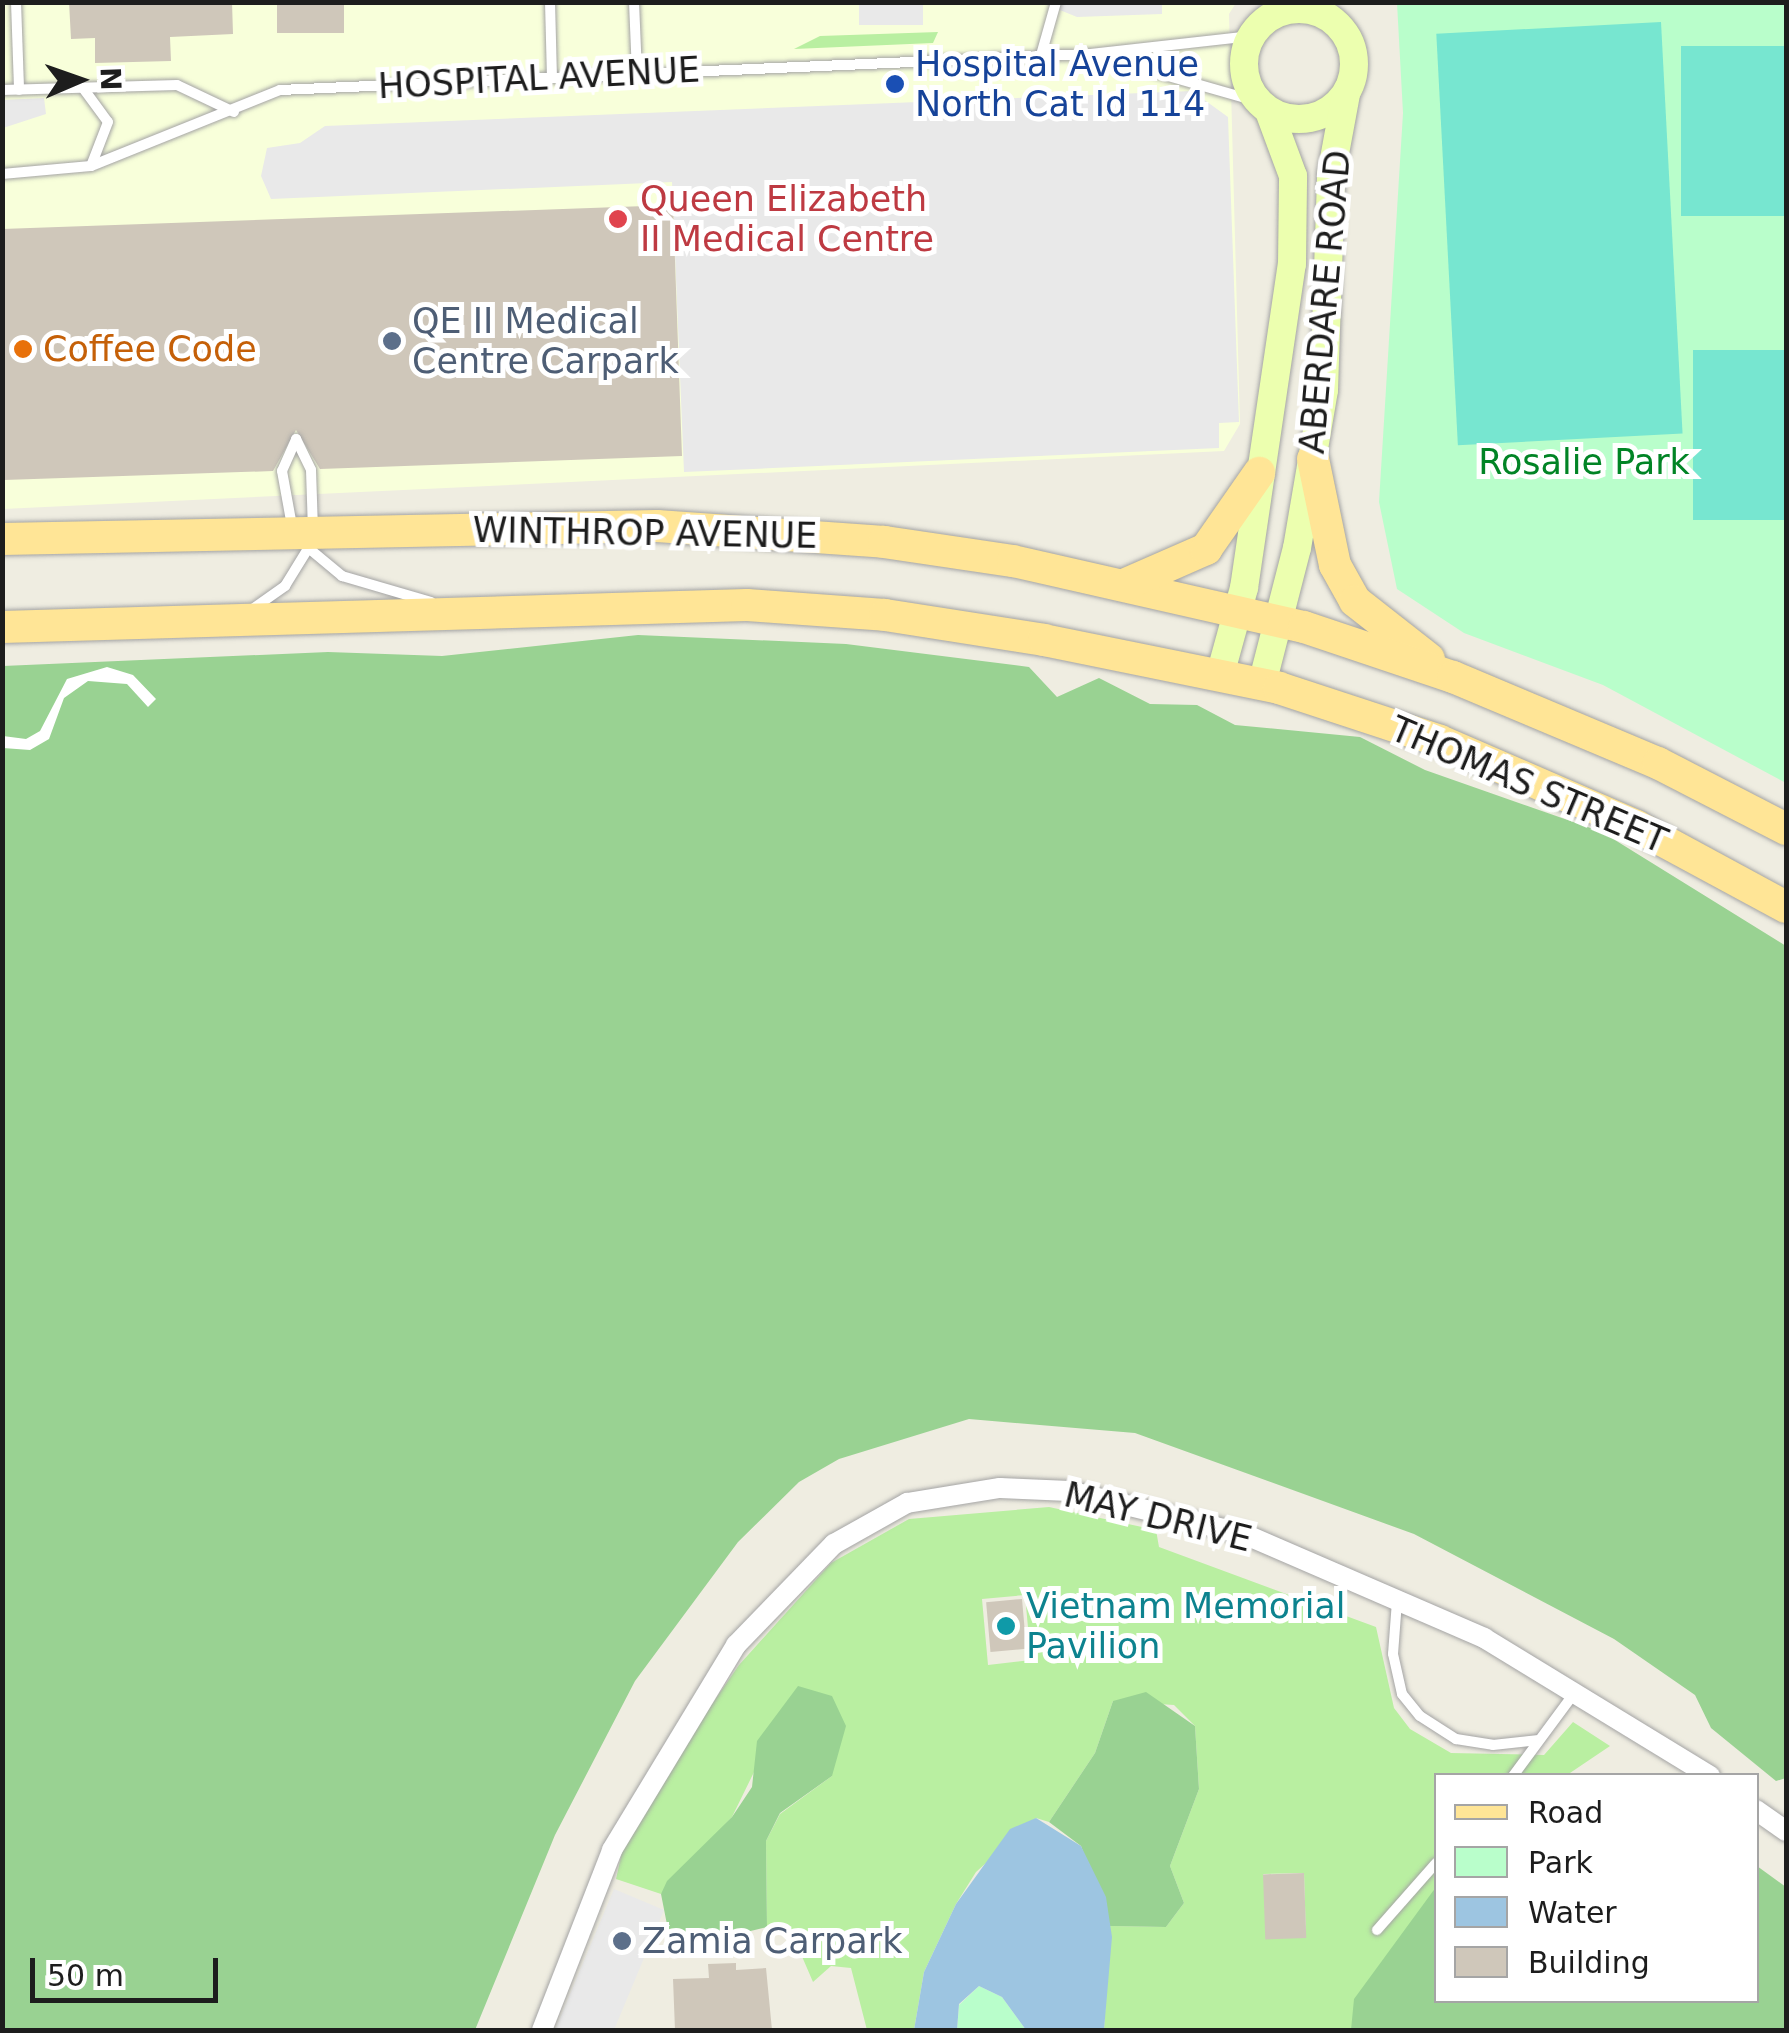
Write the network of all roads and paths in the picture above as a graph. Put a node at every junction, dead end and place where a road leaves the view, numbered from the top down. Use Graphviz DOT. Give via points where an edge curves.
graph roads {
  1 [pos="16,2"];
  2 [pos="550,2"];
  3 [pos="634,2"];
  4 [pos="1056,2"];
  5 [pos="1279,7"];
  6 [pos="1331,12"];
  7 [pos="1251,36"];
  8 [pos="1091,54"];
  9 [pos="1040,55"];
  10 [pos="637,74"];
  11 [pos="552,78"];
  12 [pos="82,88"];
  13 [pos="2,90"];
  14 [pos="19,90"];
  15 [pos="1346,94"];
  16 [pos="1264,106"];
  17 [pos="234,112"];
  18 [pos="91,166"];
  19 [pos="2,174"];
  20 [pos="1313,459"];
  21 [pos="1259,474"];
  22 [pos="300,530"];
  23 [pos="2,539"];
  24 [pos="1124,585"];
  25 [pos="451,608"];
  26 [pos="1238,612"];
  27 [pos="242,616"];
  28 [pos="1278,622"];
  29 [pos="2,626"];
  30 [pos="1220,674"];
  31 [pos="1453,677"];
  32 [pos="1262,684"];
  33 [pos="1786,829"];
  34 [pos="1786,907"];
  35 [pos="1398,1598"];
  36 [pos="1576,1690"];
  37 [pos="1539,1740"];
  38 [pos="1516,1773"];
  39 [pos="1705,1773"];
  40 [pos="1759,1812"];
  41 [pos="1786,1831"];
  42 [pos="1434,1865"];
  43 [pos="1377,1930"];
  44 [pos="542,2030"];
  1 -- 14 [label="lane"];
  2 -- 11 [label="lane"];
  3 -- 10 [label="lane"];
  4 -- 9 [label="lane"];
  5 -- 6 [label="main road"];
  5 -- 7 [label="main road"];
  6 -- 15 [label="main road" via="1352,48"];
  7 -- 8 [label="lane, HOSPITAL AVENUE"];
  7 -- 16 [label="main road" via="1244,70"];
  8 -- 9 [label="lane, HOSPITAL AVENUE"];
  8 -- 16 [label="lane, HOSPITAL AVENUE"];
  9 -- 10 [label="lane, HOSPITAL AVENUE"];
  10 -- 11 [label="lane, HOSPITAL AVENUE"];
  11 -- 17 [label="lane, HOSPITAL AVENUE" via="280,90"];
  12 -- 14 [label="lane"];
  12 -- 17 [label="lane" via="176,84"];
  12 -- 18 [label="lane" via="108,122"];
  13 -- 14 [label="lane"];
  15 -- 16 [label="main road" via="1319,116"];
  15 -- 20 [label="main road, ABERDARE ROAD" via="1332,175"];
  16 -- 21 [label="main road, ABERDARE ROAD" via="1293,176 1294,216 1286,323"];
  17 -- 18 [label="lane, HOSPITAL AVENUE"];
  18 -- 19 [label="lane, HOSPITAL AVENUE"];
  20 -- 28 [label="main road, ABERDARE ROAD"];
  20 -- 31 [label="main road" via="1336,565 1354,601"];
  21 -- 24 [label="main road" via="1206,550"];
  21 -- 26 [label="main road, ABERDARE ROAD"];
  22 -- 22 [label="lane" via="282,472 296,439 311,470"];
  22 -- 23 [label="main road, WINTHROP AVENUE"];
  22 -- 24 [label="main road, WINTHROP AVENUE" via="736,528 884,542"];
  22 -- 25 [label="lane" via="342,576"];
  22 -- 27 [label="lane" via="285,586"];
  24 -- 26 [label="main road, WINTHROP AVENUE"];
  25 -- 27 [label="main road, WINTHROP AVENUE"];
  25 -- 30 [label="main road, WINTHROP AVENUE" via="747,605 885,615"];
  26 -- 28 [label="main road, WINTHROP AVENUE"];
  26 -- 30 [label="main road, ABERDARE ROAD"];
  27 -- 29 [label="main road, WINTHROP AVENUE"];
  28 -- 31 [label="main road, THOMAS STREET"];
  28 -- 32 [label="main road, ABERDARE ROAD"];
  30 -- 32 [label="main road, WINTHROP AVENUE"];
  31 -- 33 [label="main road, THOMAS STREET" via="1658,763"];
  32 -- 34 [label="main road, THOMAS STREET" via="1532,778"];
  35 -- 36 [label="street, MAY DRIVE"];
  35 -- 37 [label="lane" via="1393,1654 1402,1694 1420,1716 1456,1738 1493,1746"];
  35 -- 44 [label="street, MAY DRIVE" via="1244,1534 1069,1491 946,1494 875,1517 834,1544 736,1645 666,1750 612,1850"];
  36 -- 37 [label="lane"];
  36 -- 39 [label="street, MAY DRIVE"];
  37 -- 38 [label="lane"];
  40 -- 41 [label="street"];
  42 -- 43 [label="lane"];
}
